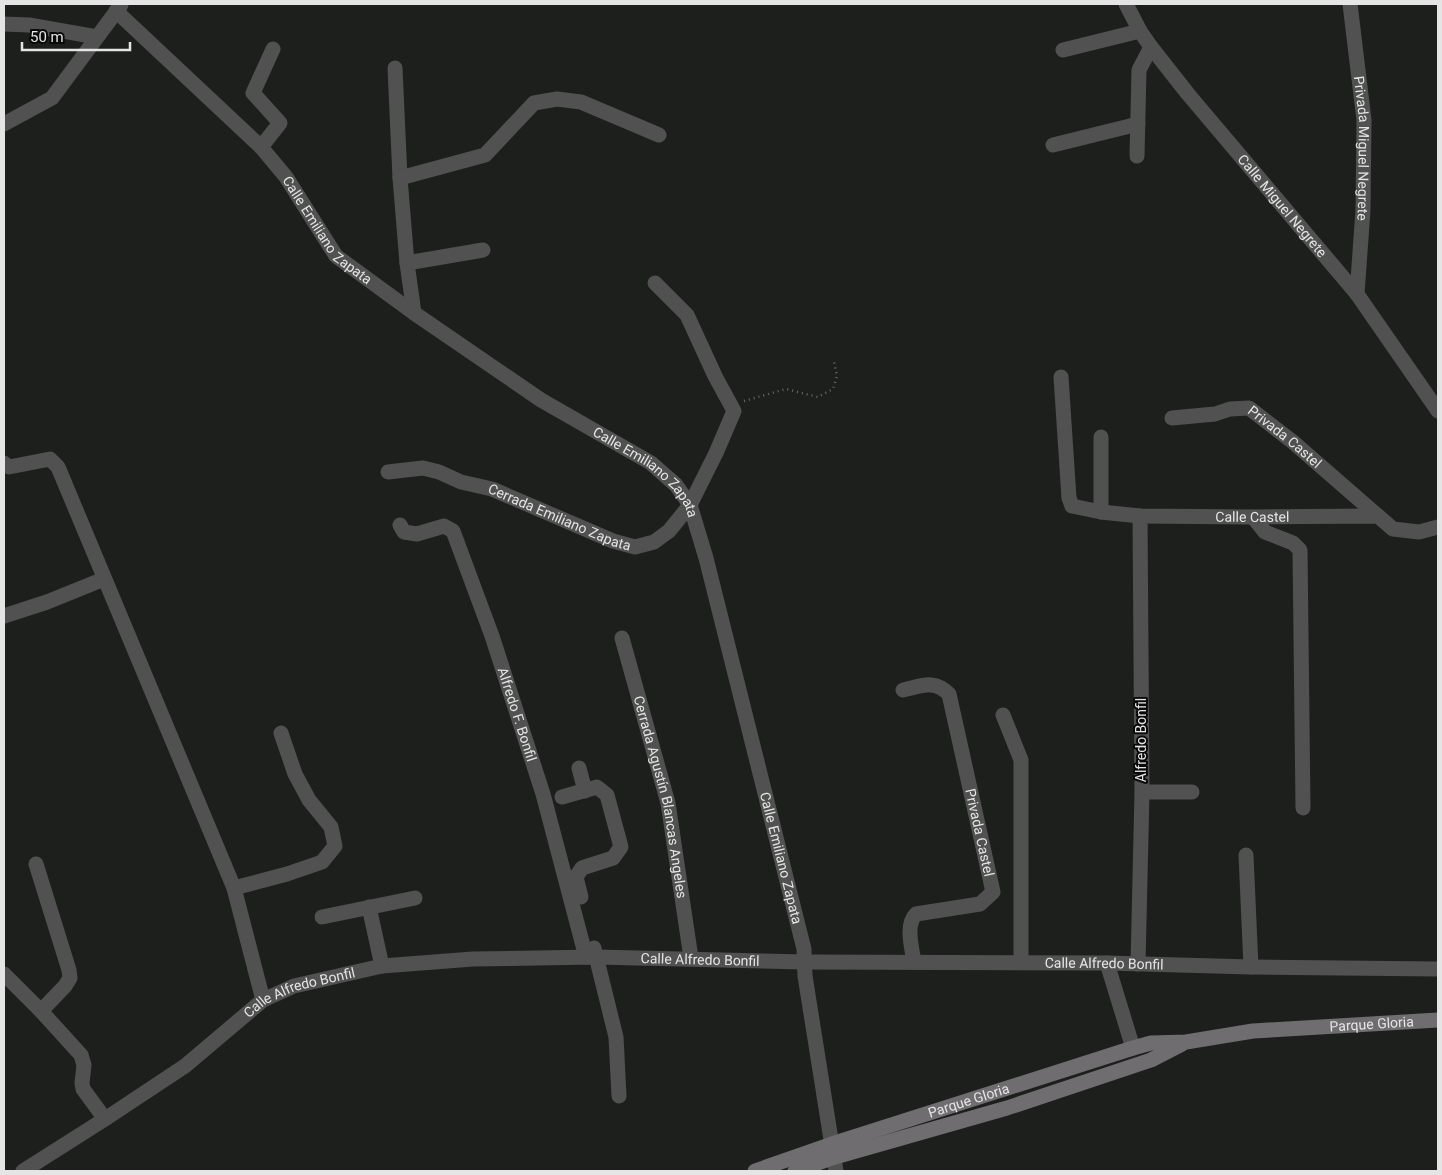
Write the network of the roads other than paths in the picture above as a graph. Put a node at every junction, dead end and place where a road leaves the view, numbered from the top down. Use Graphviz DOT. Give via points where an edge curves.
graph roads {
  1 [pos="1126,4"];
  2 [pos="1350,4"];
  3 [pos="119,8"];
  4 [pos="4,24"];
  5 [pos="1140,31"];
  6 [pos="97,37"];
  7 [pos="1150,47"];
  8 [pos="273,49"];
  9 [pos="1062,50"];
  10 [pos="395,68"];
  11 [pos="4,124"];
  12 [pos="1138,124"];
  13 [pos="659,135"];
  14 [pos="1052,145"];
  15 [pos="261,147"];
  16 [pos="1137,156"];
  17 [pos="400,178"];
  18 [pos="483,250"];
  19 [pos="407,263"];
  20 [pos="655,283"];
  21 [pos="1357,294"];
  22 [pos="414,313"];
  23 [pos="1061,377"];
  24 [pos="1438,411"];
  25 [pos="1172,418"];
  26 [pos="1101,437"];
  27 [pos="4,463"];
  28 [pos="388,472"];
  29 [pos="690,506"];
  30 [pos="1101,512"];
  31 [pos="1140,516"];
  32 [pos="1378,516"];
  33 [pos="1253,517"];
  34 [pos="400,525"];
  35 [pos="1438,527"];
  36 [pos="104,579"];
  37 [pos="4,616"];
  38 [pos="622,638"];
  39 [pos="903,690"];
  40 [pos="1002,715"];
  41 [pos="281,733"];
  42 [pos="579,768"];
  43 [pos="585,791"];
  44 [pos="1142,792"];
  45 [pos="1192,792"];
  46 [pos="562,797"];
  47 [pos="1303,808"];
  48 [pos="1246,855"];
  49 [pos="36,864"];
  50 [pos="234,888"];
  51 [pos="415,898"];
  52 [pos="369,907"];
  53 [pos="322,917"];
  54 [pos="591,957"];
  55 [pos="691,958"];
  56 [pos="804,962"];
  57 [pos="914,962"];
  58 [pos="1021,962"];
  59 [pos="1107,963"];
  60 [pos="1138,964"];
  61 [pos="382,966"];
  62 [pos="1252,967"];
  63 [pos="1438,969"];
  64 [pos="4,974"];
  65 [pos="264,1000"];
  66 [pos="41,1011"];
  67 [pos="1438,1020"];
  68 [pos="1186,1042"];
  69 [pos="1133,1048"];
  70 [pos="1001,1090"];
  71 [pos="619,1096"];
  72 [pos="1007,1108"];
  73 [pos="105,1119"];
  74 [pos="834,1157"];
  75 [pos="23,1171"];
  76 [pos="755,1171"];
  77 [pos="795,1171"];
  1 -- 5 [label="street, Calle Miguel Negrete"];
  2 -- 21 [label="street, Privada Miguel Negrete" via="1364,120 1363,210"];
  3 -- 6 [label="street"];
  3 -- 15 [label="street, Calle Emiliano Zapata"];
  4 -- 6 [label="street"];
  5 -- 7 [label="street, Calle Miguel Negrete"];
  5 -- 9 [label="street"];
  6 -- 11 [label="street" via="52,98"];
  7 -- 12 [label="street" via="1138,70"];
  7 -- 21 [label="street, Calle Miguel Negrete"];
  8 -- 15 [label="street" via="253,93 280,123"];
  10 -- 17 [label="street"];
  12 -- 14 [label="street"];
  12 -- 16 [label="street"];
  13 -- 17 [label="street" via="581,102 556,99 534,103 485,155"];
  15 -- 22 [label="street, Calle Emiliano Zapata" via="286,177 336,256"];
  17 -- 19 [label="street"];
  18 -- 19 [label="street"];
  19 -- 22 [label="street"];
  20 -- 29 [label="street, Cerrada Emiliano Zapata" via="687,315 734,411"];
  21 -- 24 [label="street, Calle Miguel Negrete"];
  22 -- 29 [label="street, Calle Emiliano Zapata" via="542,400 651,464 676,485"];
  23 -- 30 [label="street, Calle Castel" via="1069,498 1072,506"];
  25 -- 32 [label="street, Privada Castel" via="1249,408"];
  26 -- 30 [label="street"];
  27 -- 36 [label="street" via="9,467 50,459 58,467"];
  28 -- 29 [label="street, Cerrada Emiliano Zapata" via="423,468 462,482 492,488 613,541 635,547 654,542 669,531"];
  29 -- 56 [label="street, Calle Emiliano Zapata" via="802,939"];
  30 -- 31 [label="street, Calle Castel"];
  31 -- 33 [label="street, Calle Castel"];
  31 -- 44 [label="street, Alfredo Bonfil"];
  32 -- 33 [label="street, Calle Castel"];
  32 -- 35 [label="street" via="1393,529 1419,532"];
  33 -- 47 [label="street" via="1265,532 1293,543 1300,550"];
  34 -- 54 [label="street, Alfredo F. Bonfil" via="404,532 417,534 444,526 453,531 492,636"];
  36 -- 37 [label="street"];
  36 -- 50 [label="street"];
  38 -- 55 [label="street, Cerrada Agustín Blancas Angeles" via="668,804"];
  39 -- 57 [label="street, Privada Castel" via="931,684 943,687 949,694 993,892 980,904 916,914 910,932"];
  40 -- 58 [label="street" via="1021,760"];
  41 -- 50 [label="street" via="295,774 309,800 331,827 335,846 322,862"];
  42 -- 43 [label="street"];
  43 -- 46 [label="street"];
  43 -- 54 [label="street" via="597,786 607,795 621,846 612,858 582,868 576,877"];
  44 -- 45 [label="street"];
  44 -- 60 [label="street, Alfredo Bonfil"];
  48 -- 62 [label="street"];
  49 -- 66 [label="street" via="70,978"];
  50 -- 65 [label="street"];
  51 -- 52 [label="street"];
  52 -- 53 [label="street"];
  52 -- 61 [label="street"];
  54 -- 55 [label="street, Calle Alfredo Bonfil"];
  54 -- 61 [label="street, Calle Alfredo Bonfil" via="473,958"];
  54 -- 71 [label="street" via="616,1037"];
  55 -- 56 [label="street, Calle Alfredo Bonfil"];
  56 -- 57 [label="street, Calle Alfredo Bonfil"];
  56 -- 74 [label="street, Calle Emiliano Zapata"];
  57 -- 58 [label="street, Calle Alfredo Bonfil"];
  58 -- 59 [label="street, Calle Alfredo Bonfil"];
  59 -- 60 [label="street, Calle Alfredo Bonfil"];
  59 -- 69 [label="street"];
  60 -- 62 [label="street, Calle Alfredo Bonfil"];
  61 -- 65 [label="street, Calle Alfredo Bonfil" via="294,986"];
  62 -- 63 [label="street, Calle Alfredo Bonfil"];
  64 -- 66 [label="street"];
  65 -- 73 [label="street, Calle Alfredo Bonfil" via="185,1066"];
  66 -- 73 [label="street" via="81,1055 83,1089"];
  67 -- 68 [label="main road, Parque Gloria" via="1253,1031"];
  68 -- 69 [label="main road, Parque Gloria"];
  68 -- 72 [label="main road, Parque Gloria" via="1151,1060"];
  69 -- 70 [label="main road, Parque Gloria"];
  70 -- 72 [label="main road"];
  70 -- 74 [label="main road, Parque Gloria"];
  72 -- 74 [label="main road, Parque Gloria"];
  73 -- 75 [label="street, Calle Alfredo Bonfil"];
  74 -- 76 [label="main road, Parque Gloria"];
  74 -- 77 [label="main road, Parque Gloria"];
}
